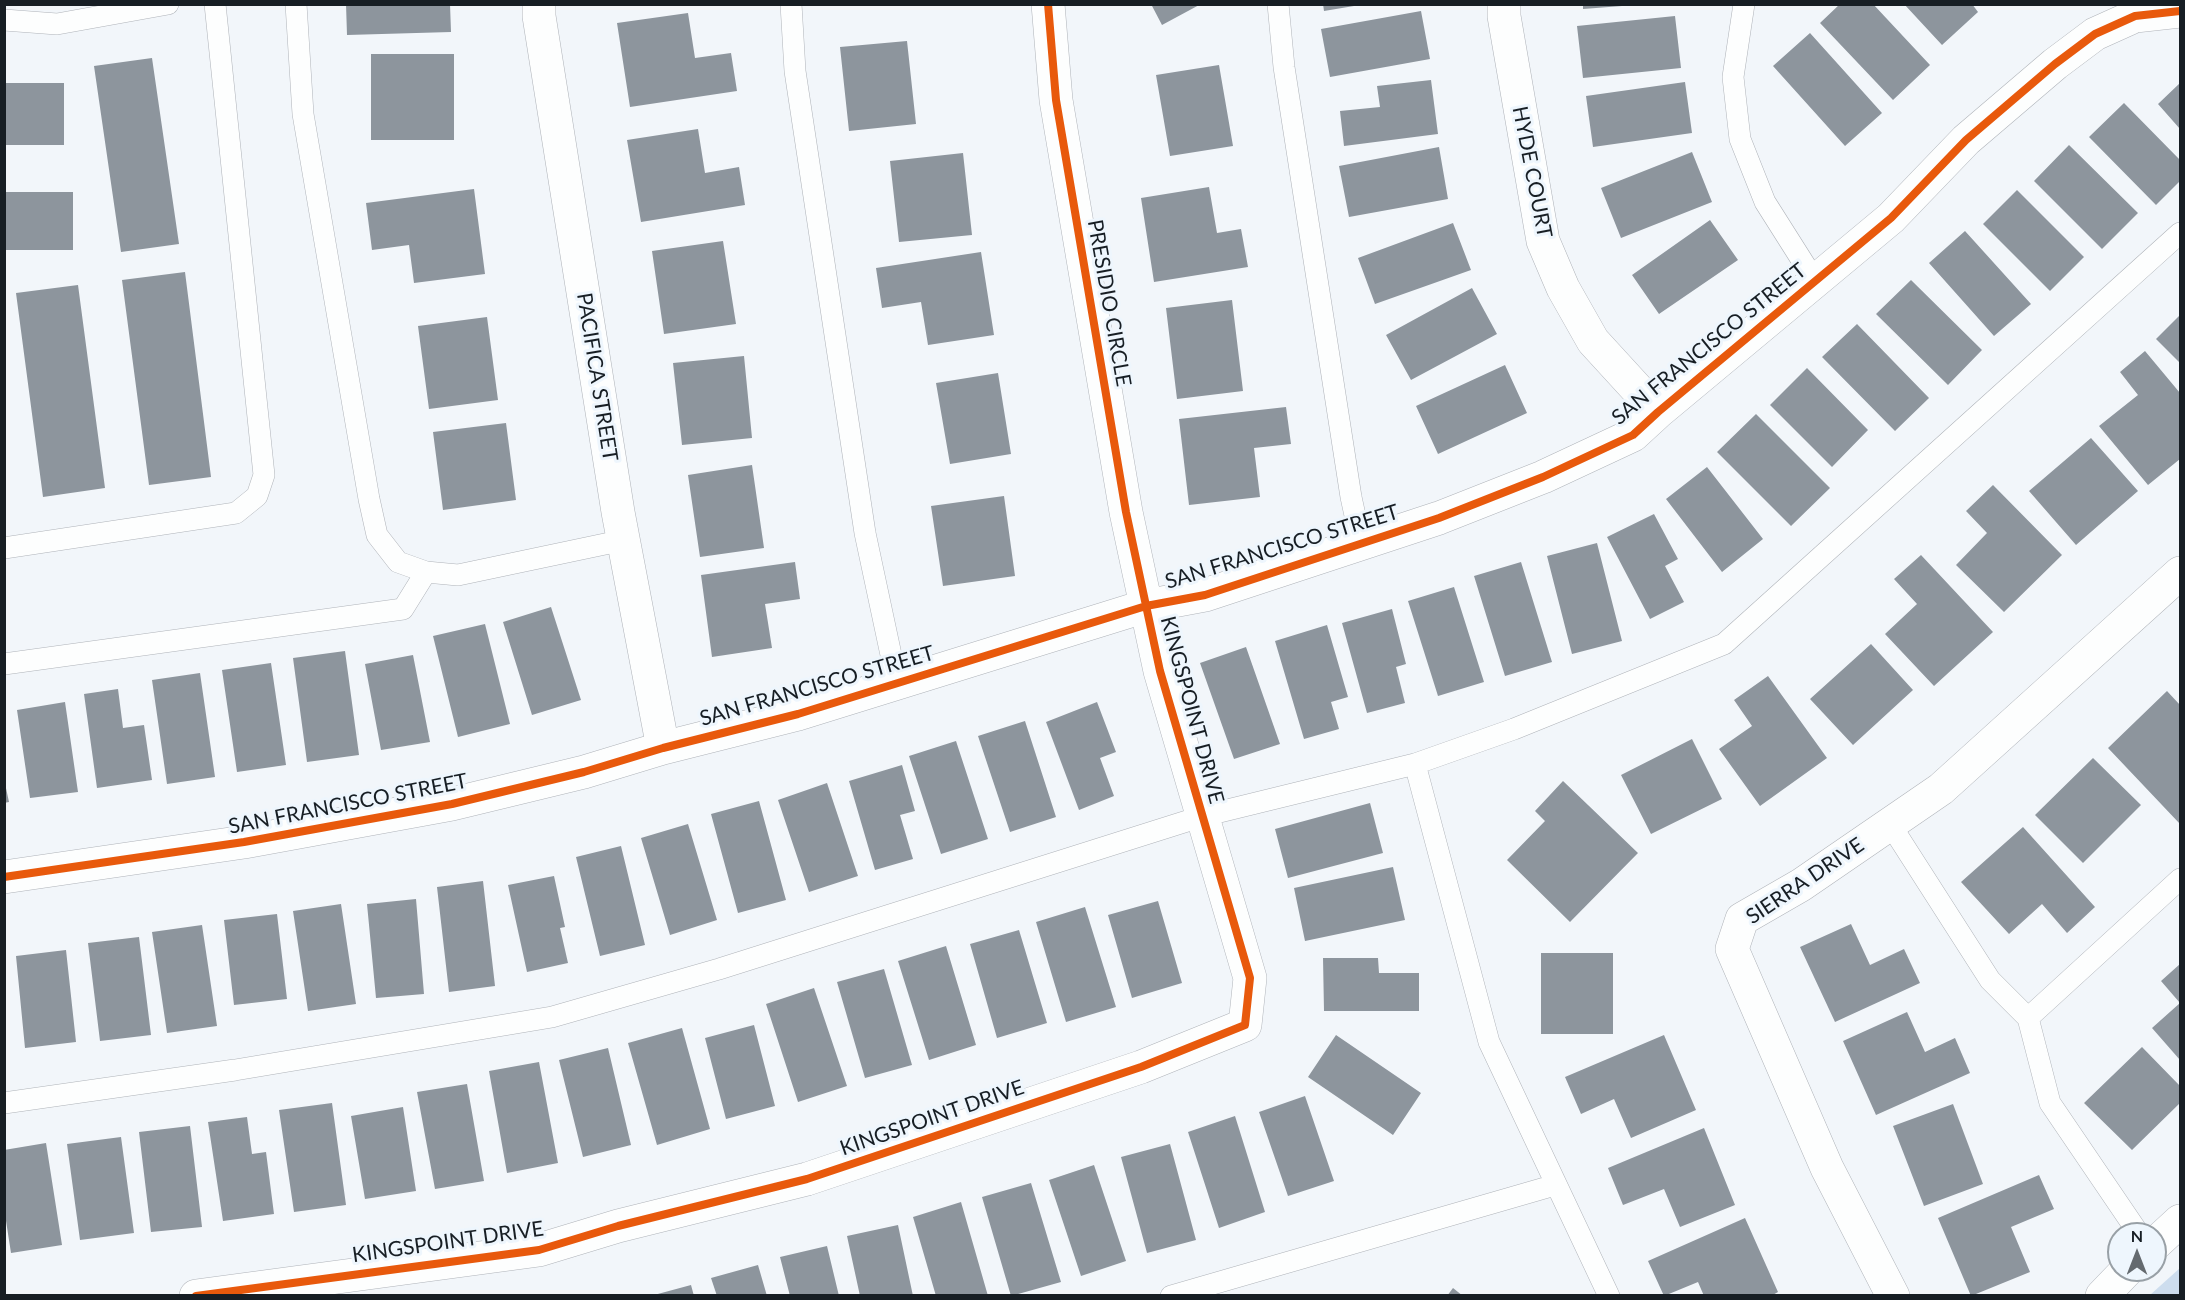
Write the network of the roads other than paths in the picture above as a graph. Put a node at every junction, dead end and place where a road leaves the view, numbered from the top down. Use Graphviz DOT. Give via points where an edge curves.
graph roads {
  1 [pos="168,4"];
  2 [pos="215,4"];
  3 [pos="296,4"];
  4 [pos="539,4"];
  5 [pos="791,4"];
  6 [pos="1048,4"];
  7 [pos="1278,4"];
  8 [pos="1504,4"];
  9 [pos="1744,4"];
  10 [pos="2181,11"];
  11 [pos="4,20"];
  12 [pos="2181,233"];
  13 [pos="1815,281"];
  14 [pos="1658,412"];
  15 [pos="624,540"];
  16 [pos="1361,543"];
  17 [pos="4,548"];
  18 [pos="426,572"];
  19 [pos="2181,573"];
  20 [pos="1146,606"];
  21 [pos="4,664"];
  22 [pos="897,682"];
  23 [pos="663,748"];
  24 [pos="1414,764"];
  25 [pos="1203,816"];
  26 [pos="1890,824"];
  27 [pos="4,877"];
  28 [pos="2181,879"];
  29 [pos="2028,1018"];
  30 [pos="4,1103"];
  31 [pos="1555,1185"];
  32 [pos="2181,1221"];
  33 [pos="2131,1222"];
  34 [pos="2167,1233"];
  35 [pos="2115,1282"];
  36 [pos="311,1287"];
  37 [pos="196,1296"];
  38 [pos="1171,1296"];
  39 [pos="1609,1296"];
  40 [pos="1893,1296"];
  41 [pos="2102,1296"];
  1 -- 11 [label="lane" via="57,24"];
  2 -- 17 [label="lane" via="264,476 256,495 236,513"];
  3 -- 18 [label="lane" via="303,114 377,535 398,562"];
  4 -- 15 [label="street, PACIFICA STREET"];
  5 -- 22 [label="lane" via="795,71 865,533"];
  6 -- 20 [label="street, PRESIDIO CIRCLE" via="1056,100 1126,512"];
  7 -- 16 [label="lane" via="1284,67"];
  8 -- 14 [label="street, HYDE COURT" via="1543,241 1563,288 1593,341"];
  9 -- 13 [label="lane" via="1733,77 1740,139 1765,202"];
  10 -- 13 [label="street, SAN FRANCISCO STREET" via="2135,16 2095,34 1966,140 1891,218"];
  12 -- 24 [label="lane" via="1724,644 1514,729"];
  13 -- 14 [label="street, SAN FRANCISCO STREET"];
  14 -- 16 [label="street, SAN FRANCISCO STREET" via="1633,435 1543,477 1439,518"];
  15 -- 18 [label="lane" via="458,575"];
  15 -- 23 [label="street, PACIFICA STREET"];
  16 -- 20 [label="street, SAN FRANCISCO STREET" via="1205,595"];
  18 -- 21 [label="lane" via="403,609"];
  19 -- 26 [label="street, SIERRA DRIVE" via="1941,789"];
  20 -- 22 [label="street, SAN FRANCISCO STREET"];
  20 -- 25 [label="street, KINGSPOINT DRIVE" via="1160,671"];
  22 -- 23 [label="street, SAN FRANCISCO STREET" via="798,714"];
  23 -- 27 [label="street, SAN FRANCISCO STREET" via="452,804 244,842"];
  24 -- 25 [label="lane"];
  24 -- 31 [label="lane" via="1489,1042"];
  25 -- 30 [label="lane" via="719,969 552,1017 235,1070"];
  25 -- 36 [label="street, KINGSPOINT DRIVE" via="1250,978 1245,1025 1141,1067 807,1179 539,1250"];
  26 -- 29 [label="lane" via="1990,980"];
  26 -- 40 [label="street, SIERRA DRIVE" via="1801,885 1742,919 1732,949 1827,1168"];
  28 -- 29 [label="lane"];
  29 -- 33 [label="lane" via="2050,1103"];
  31 -- 38 [label="lane"];
  31 -- 39 [label="lane"];
  32 -- 34 [label="street"];
  35 -- 41 [label="street"];
  36 -- 37 [label="street, KINGSPOINT DRIVE"];
}
